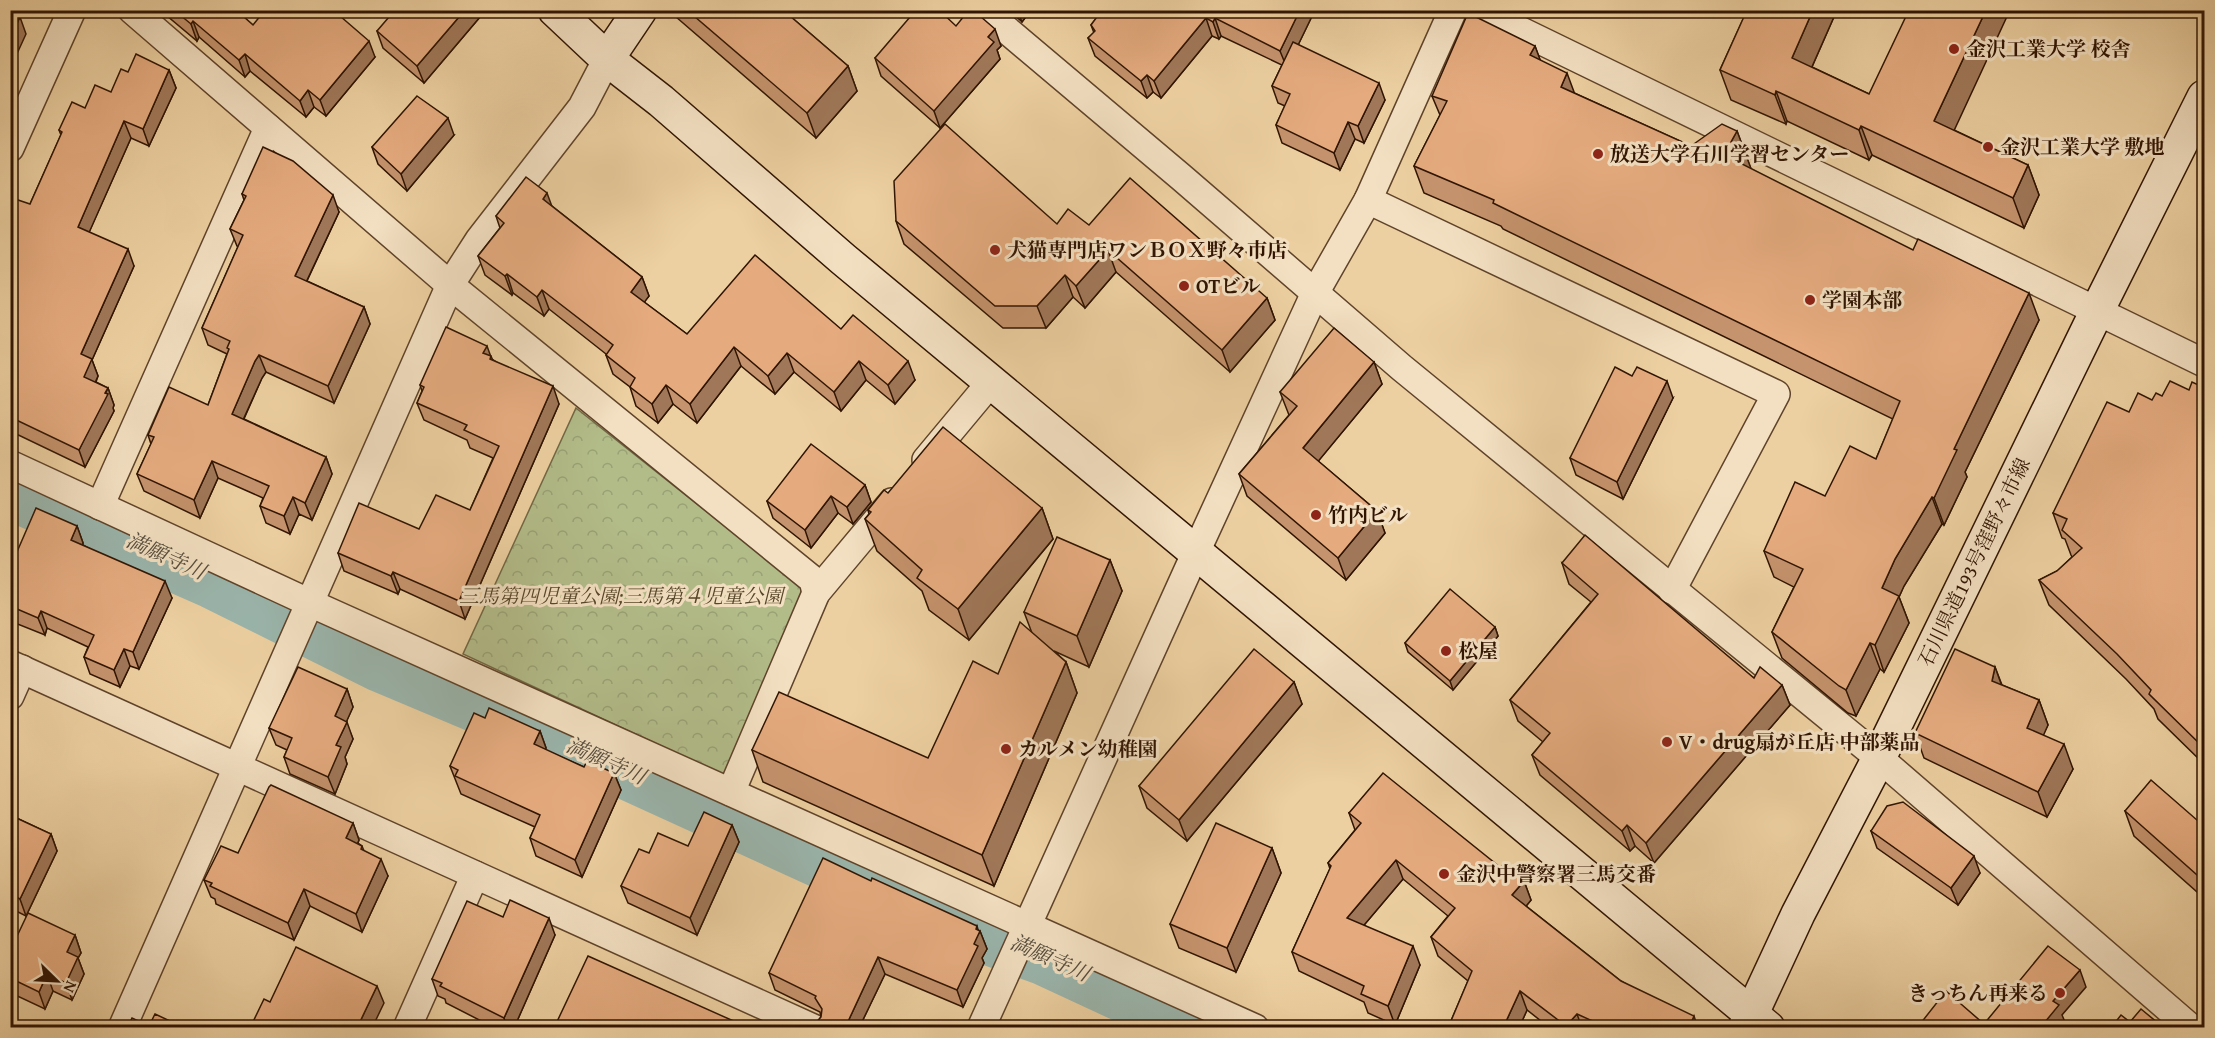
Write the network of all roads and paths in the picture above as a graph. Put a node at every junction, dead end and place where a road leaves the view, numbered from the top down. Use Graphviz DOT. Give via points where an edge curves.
graph roads {
  1 [pos="72,10"];
  2 [pos="132,10"];
  3 [pos="555,10"];
  4 [pos="640,10"];
  5 [pos="983,10"];
  6 [pos="1453,10"];
  7 [pos="1478,10"];
  8 [pos="607,58"];
  9 [pos="2205,98"];
  10 [pos="268,128"];
  11 [pos="10,148"];
  12 [pos="1368,200"];
  13 [pos="450,285"];
  14 [pos="1316,293"];
  15 [pos="2097,312"];
  16 [pos="2205,363"];
  17 [pos="991,382"];
  18 [pos="10,464"];
  19 [pos="100,506"];
  20 [pos="1196,552"];
  21 [pos="1672,590"];
  22 [pos="816,593"];
  23 [pos="305,614"];
  24 [pos="16,666"];
  25 [pos="10,696"];
  26 [pos="1879,758"];
  27 [pos="237,767"];
  28 [pos="731,792"];
  29 [pos="475,875"];
  30 [pos="1020,939"];
  31 [pos="1755,1023"];
  32 [pos="122,1028"];
  33 [pos="407,1028"];
  34 [pos="813,1028"];
  35 [pos="981,1028"];
  36 [pos="1255,1028"];
  37 [pos="2191,1028"];
  1 -- 11 [label="street"];
  2 -- 10 [label="street"];
  3 -- 8 [label="street"];
  4 -- 8 [label="street"];
  5 -- 14 [label="street"];
  6 -- 12 [label="street"];
  7 -- 15 [label="street"];
  8 -- 13 [label="street" via="582,107 478,240"];
  8 -- 17 [label="street"];
  9 -- 15 [label="street, 石川県道193号窪野々市線"];
  10 -- 13 [label="street"];
  10 -- 19 [label="street"];
  12 -- 14 [label="street"];
  12 -- 21 [label="street" via="1776,394"];
  13 -- 22 [label="street" via="813,580"];
  13 -- 23 [label="street"];
  14 -- 20 [label="street"];
  14 -- 21 [label="street"];
  15 -- 16 [label="street"];
  15 -- 26 [label="street, 石川県道193号窪野々市線"];
  17 -- 20 [label="street"];
  17 -- 22 [label="street"];
  18 -- 19 [label="street"];
  19 -- 23 [label="street"];
  20 -- 30 [label="street"];
  20 -- 31 [label="street"];
  21 -- 26 [label="street"];
  22 -- 28 [label="street"];
  23 -- 27 [label="street"];
  23 -- 28 [label="street"];
  24 -- 25 [label="street"];
  24 -- 27 [label="street"];
  26 -- 31 [label="street, 石川県道193号窪野々市線" via="1798,914"];
  26 -- 37 [label="street"];
  27 -- 29 [label="street"];
  27 -- 32 [label="street"];
  28 -- 30 [label="street"];
  29 -- 33 [label="street"];
  29 -- 34 [label="street"];
  30 -- 35 [label="street"];
  30 -- 36 [label="street"];
}
